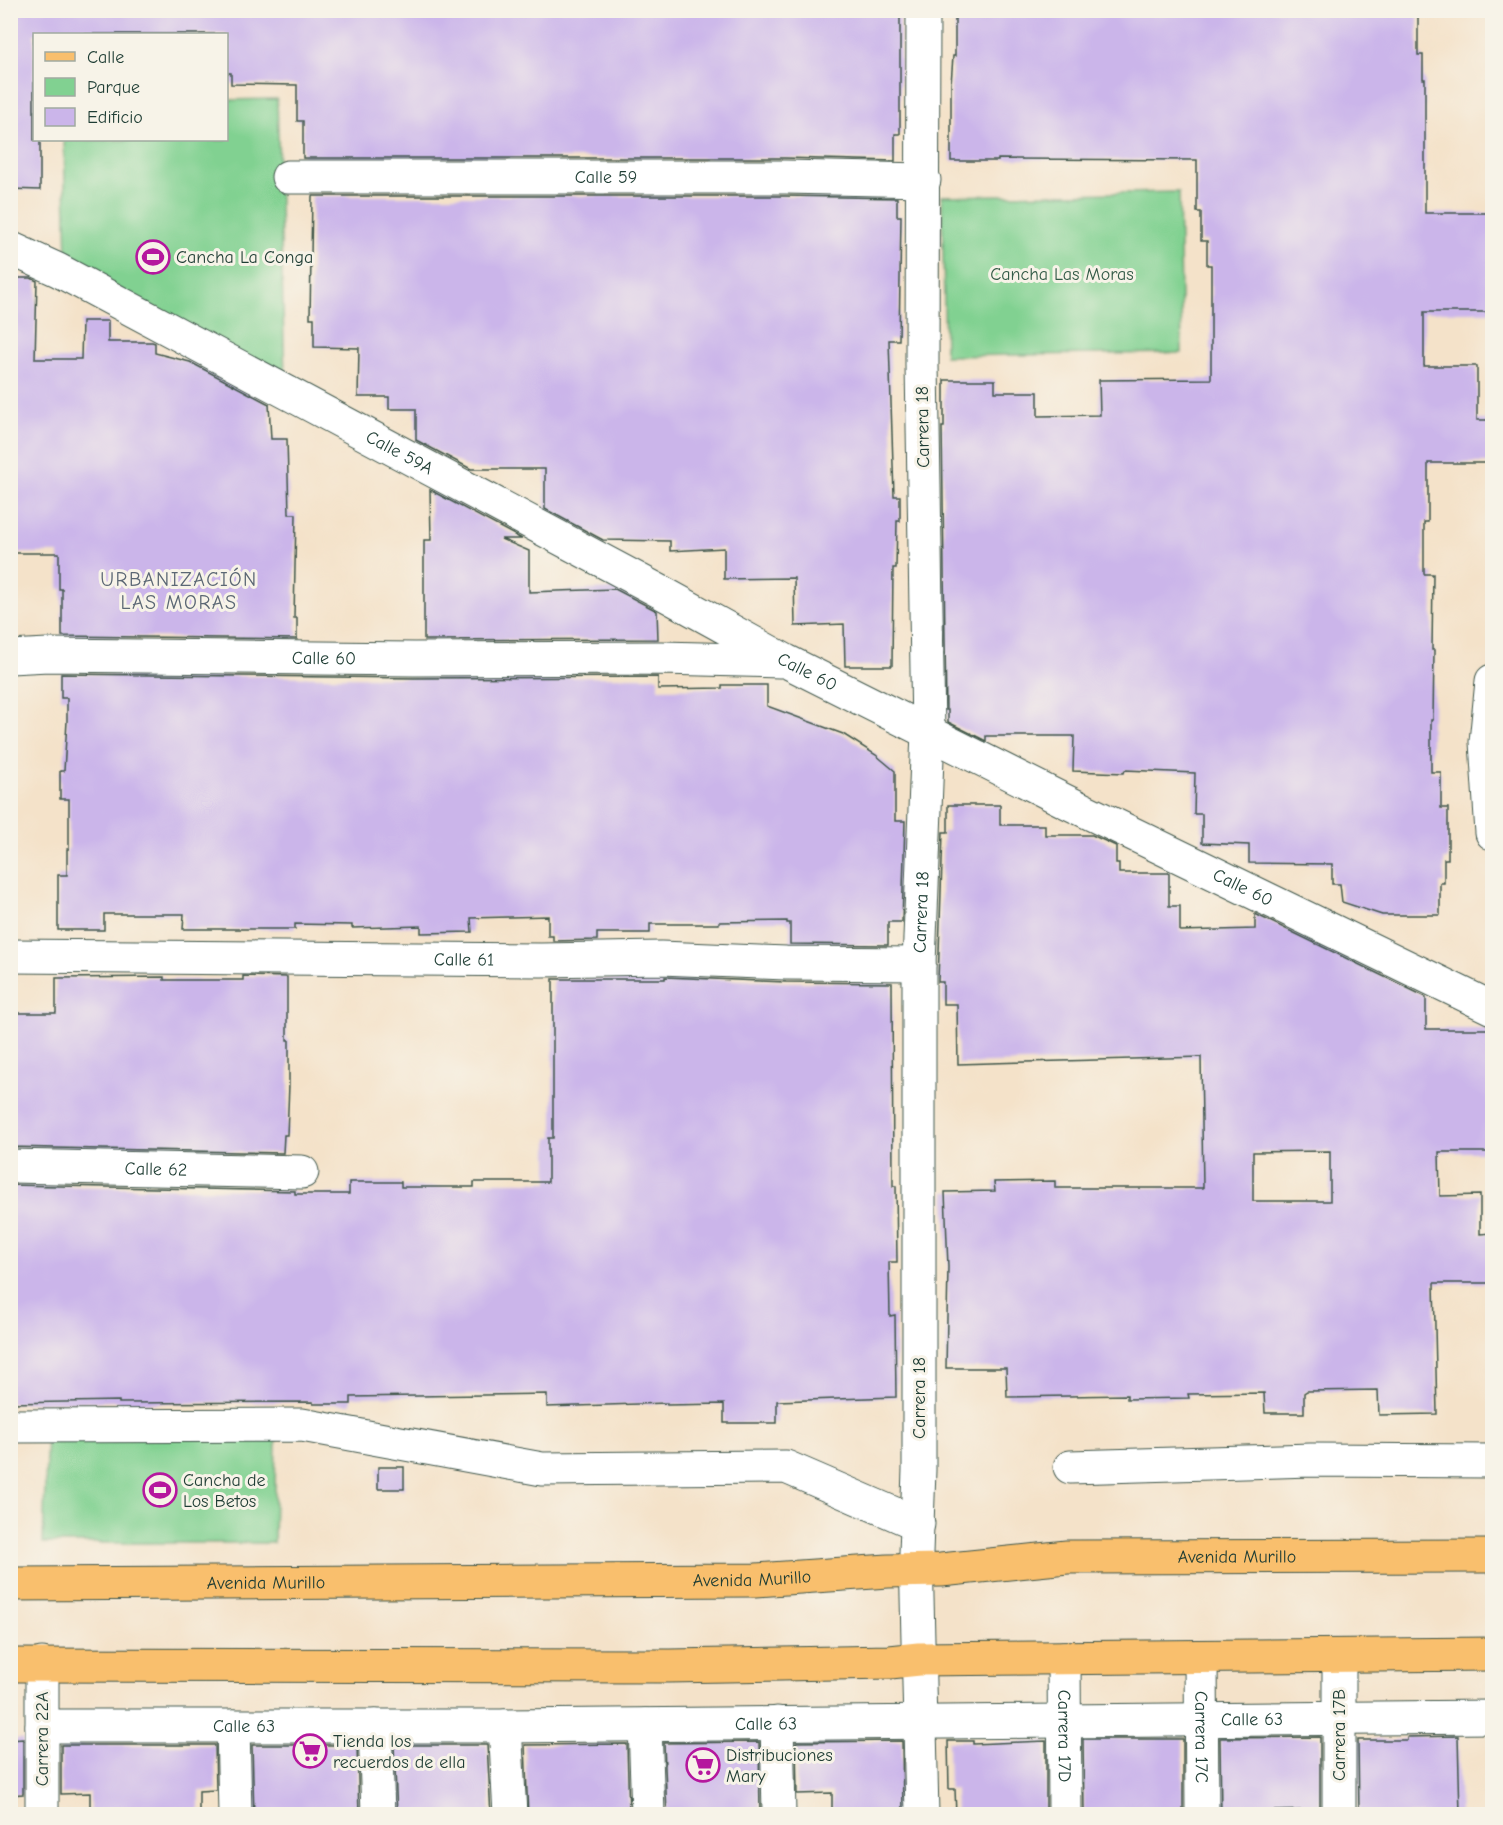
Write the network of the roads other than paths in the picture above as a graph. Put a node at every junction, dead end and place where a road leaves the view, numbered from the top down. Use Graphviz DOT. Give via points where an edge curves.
graph roads {
  1 [pos="923,10"];
  2 [pos="288,177"];
  3 [pos="924,180"];
  4 [pos="10,248"];
  5 [pos="10,657"];
  6 [pos="786,661"];
  7 [pos="1492,681"];
  8 [pos="928,732"];
  9 [pos="1489,742"];
  10 [pos="1492,833"];
  11 [pos="10,956"];
  12 [pos="919,963"];
  13 [pos="1492,1008"];
  14 [pos="10,1166"];
  15 [pos="302,1172"];
  16 [pos="10,1426"];
  17 [pos="1492,1461"];
  18 [pos="1070,1467"];
  19 [pos="918,1524"];
  20 [pos="1492,1556"];
  21 [pos="917,1570"];
  22 [pos="14,1580"];
  23 [pos="1492,1654"];
  24 [pos="1339,1656"];
  25 [pos="1201,1657"];
  26 [pos="1064,1658"];
  27 [pos="919,1659"];
  28 [pos="26,1664"];
  29 [pos="1492,1717"];
  30 [pos="1201,1719"];
  31 [pos="1339,1719"];
  32 [pos="1065,1721"];
  33 [pos="920,1722"];
  34 [pos="777,1723"];
  35 [pos="645,1725"];
  36 [pos="42,1726"];
  37 [pos="233,1726"];
  38 [pos="375,1726"];
  39 [pos="505,1726"];
  40 [pos="42,1815"];
  41 [pos="235,1815"];
  42 [pos="378,1815"];
  43 [pos="510,1815"];
  44 [pos="648,1815"];
  45 [pos="779,1815"];
  46 [pos="922,1815"];
  47 [pos="1065,1815"];
  48 [pos="1202,1815"];
  49 [pos="1339,1815"];
  1 -- 3 [label="street, Carrera 18"];
  2 -- 3 [label="street, Calle 59"];
  3 -- 8 [label="street, Carrera 18" via="922,365"];
  4 -- 6 [label="street, Calle 59A" via="58,270"];
  5 -- 6 [label="street, Calle 60"];
  6 -- 8 [label="street, Calle 60"];
  7 -- 9 [label="street"];
  8 -- 12 [label="street, Carrera 18"];
  8 -- 13 [label="street, Calle 60"];
  9 -- 10 [label="street"];
  11 -- 12 [label="street, Calle 61" via="662,958"];
  12 -- 19 [label="street, Carrera 18"];
  14 -- 15 [label="street, Calle 62"];
  16 -- 19 [label="street" via="302,1425 542,1469 786,1467"];
  17 -- 18 [label="street" via="1311,1460"];
  19 -- 21 [label="street, Carrera 18"];
  20 -- 21 [label="main road, Avenida Murillo" via="1067,1557"];
  21 -- 22 [label="main road, Avenida Murillo" via="756,1580"];
  21 -- 27 [label="street, Carrera 18"];
  23 -- 24 [label="main road"];
  24 -- 25 [label="main road"];
  24 -- 31 [label="street, Carrera 17B"];
  25 -- 26 [label="main road"];
  25 -- 30 [label="street, Carrera 17C"];
  26 -- 27 [label="main road"];
  26 -- 32 [label="street, Carrera 17D"];
  27 -- 28 [label="main road" via="669,1666"];
  27 -- 33 [label="street, Carrera 18"];
  28 -- 36 [label="street, Carrera 22A"];
  29 -- 31 [label="street, Calle 63"];
  30 -- 31 [label="street, Calle 63"];
  30 -- 32 [label="street, Calle 63"];
  30 -- 48 [label="street, Carrera 17C"];
  31 -- 49 [label="street, Carrera 17B"];
  32 -- 33 [label="street, Calle 63"];
  32 -- 47 [label="street, Carrera 17D"];
  33 -- 34 [label="street, Calle 63"];
  33 -- 46 [label="street, Carrera 18"];
  34 -- 35 [label="street, Calle 63"];
  34 -- 45 [label="street"];
  35 -- 39 [label="street, Calle 63"];
  35 -- 44 [label="street"];
  36 -- 37 [label="street, Calle 63"];
  36 -- 40 [label="street, Carrera 22A"];
  37 -- 38 [label="street, Calle 63"];
  37 -- 41 [label="street"];
  38 -- 39 [label="street, Calle 63"];
  38 -- 42 [label="street"];
  39 -- 43 [label="street"];
}
